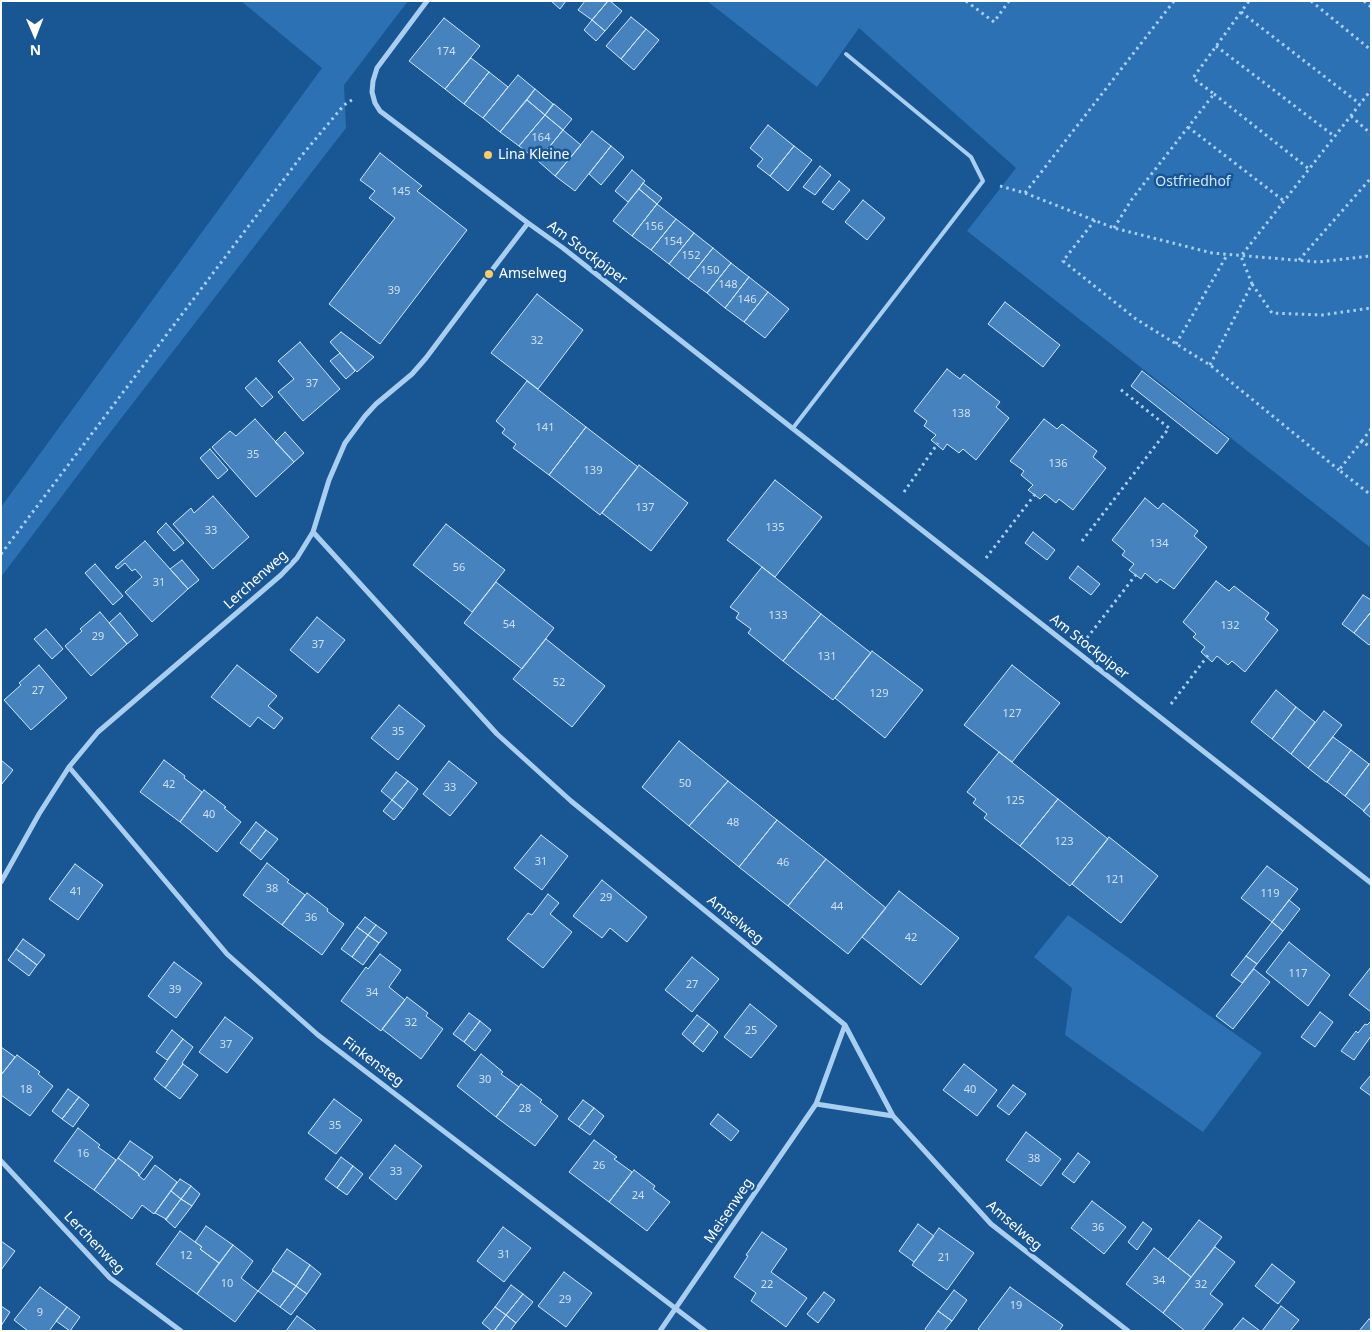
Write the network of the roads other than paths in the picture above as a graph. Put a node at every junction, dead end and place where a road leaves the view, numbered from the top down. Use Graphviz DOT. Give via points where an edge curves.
graph roads {
  1 [pos="427,1"];
  2 [pos="846,54"];
  3 [pos="528,224"];
  4 [pos="794,428"];
  5 [pos="313,532"];
  6 [pos="69,766"];
  7 [pos="1,882"];
  8 [pos="1371,883"];
  9 [pos="846,1025"];
  10 [pos="816,1104"];
  11 [pos="893,1116"];
  12 [pos="1,1161"];
  13 [pos="676,1308"];
  14 [pos="181,1331"];
  15 [pos="660,1331"];
  16 [pos="705,1331"];
  17 [pos="1128,1331"];
  1 -- 3 [label="street, Am Stockpiper" via="378,68 372,92 375,102 389,119"];
  2 -- 4 [label="lane" via="971,156 983,181"];
  3 -- 4 [label="street, Am Stockpiper"];
  3 -- 5 [label="street, Lerchenweg" via="426,358 376,404 345,444 329,480"];
  4 -- 8 [label="street, Am Stockpiper"];
  5 -- 6 [label="street, Lerchenweg" via="297,558 281,575 98,732"];
  5 -- 9 [label="street, Amselweg" via="497,734 572,801"];
  6 -- 7 [label="street, Lerchenweg"];
  6 -- 13 [label="street, Finkensteg" via="227,954 318,1035"];
  9 -- 10 [label="street, Meisenweg"];
  9 -- 11 [label="street, Amselweg"];
  10 -- 11 [label="street"];
  10 -- 13 [label="street, Meisenweg"];
  11 -- 17 [label="street, Amselweg" via="991,1224"];
  12 -- 14 [label="street, Lerchenweg" via="110,1278"];
  13 -- 15 [label="street, Meisenweg"];
  13 -- 16 [label="street, Finkensteg"];
}
